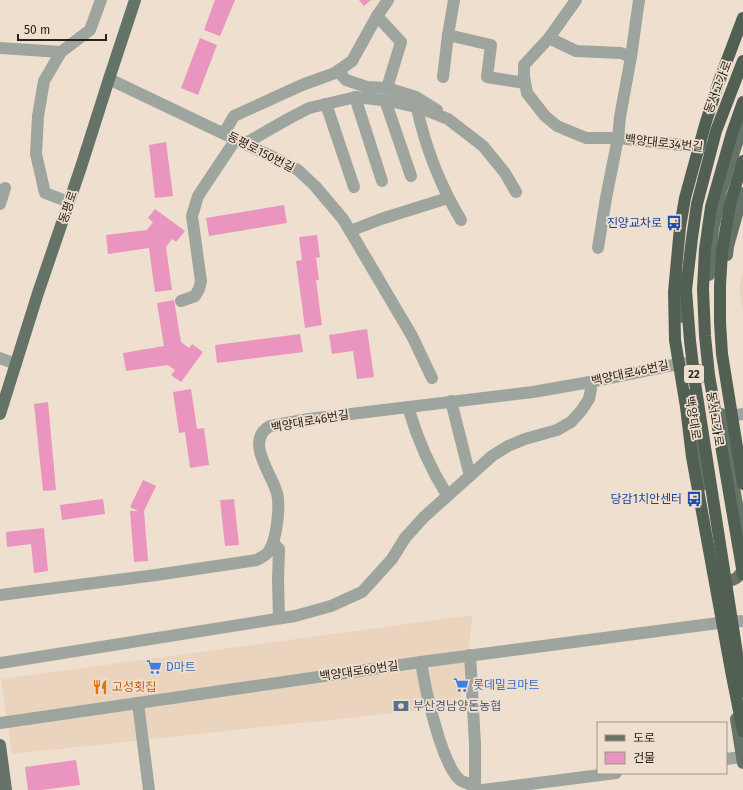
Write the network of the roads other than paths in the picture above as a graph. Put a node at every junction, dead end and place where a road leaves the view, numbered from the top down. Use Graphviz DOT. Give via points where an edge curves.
graph roads {
  1 [pos="101,0"];
  2 [pos="135,0"];
  3 [pos="388,0"];
  4 [pos="454,0"];
  5 [pos="576,0"];
  6 [pos="639,0"];
  7 [pos="377,16"];
  8 [pos="743,18"];
  9 [pos="448,35"];
  10 [pos="549,38"];
  11 [pos="0,48"];
  12 [pos="60,52"];
  13 [pos="743,55"];
  14 [pos="631,56"];
  15 [pos="743,61"];
  16 [pos="338,71"];
  17 [pos="443,78"];
  18 [pos="108,79"];
  19 [pos="525,83"];
  20 [pos="386,94"];
  21 [pos="355,97"];
  22 [pos="743,102"];
  23 [pos="326,104"];
  24 [pos="417,108"];
  25 [pos="454,124"];
  26 [pos="743,125"];
  27 [pos="224,133"];
  28 [pos="618,138"];
  29 [pos="241,141"];
  30 [pos="710,148"];
  31 [pos="743,162"];
  32 [pos="411,176"];
  33 [pos="382,181"];
  34 [pos="354,187"];
  35 [pos="5,188"];
  36 [pos="516,192"];
  37 [pos="743,193"];
  38 [pos="448,198"];
  39 [pos="69,202"];
  40 [pos="0,204"];
  41 [pos="461,220"];
  42 [pos="350,231"];
  43 [pos="598,248"];
  44 [pos="181,301"];
  45 [pos="0,358"];
  46 [pos="683,363"];
  47 [pos="16,364"];
  48 [pos="432,378"];
  49 [pos="590,382"];
  50 [pos="452,401"];
  51 [pos="408,407"];
  52 [pos="0,414"];
  53 [pos="743,414"];
  54 [pos="727,417"];
  55 [pos="729,452"];
  56 [pos="470,476"];
  57 [pos="743,484"];
  58 [pos="448,495"];
  59 [pos="743,538"];
  60 [pos="274,544"];
  61 [pos="713,568"];
  62 [pos="743,570"];
  63 [pos="743,574"];
  64 [pos="0,595"];
  65 [pos="279,618"];
  66 [pos="743,621"];
  67 [pos="719,622"];
  68 [pos="470,655"];
  69 [pos="421,662"];
  70 [pos="0,663"];
  71 [pos="743,692"];
  72 [pos="138,703"];
  73 [pos="0,723"];
  74 [pos="743,730"];
  75 [pos="0,745"];
  76 [pos="727,759"];
  77 [pos="742,760"];
  78 [pos="608,774"];
  79 [pos="6,790"];
  80 [pos="149,790"];
  81 [pos="474,790"];
  82 [pos="483,790"];
  1 -- 12 [label="street" via="90,30"];
  2 -- 18 [label="main road, 동평로"];
  3 -- 7 [label="street"];
  4 -- 9 [label="street"];
  5 -- 10 [label="street, 백양대로34번길"];
  6 -- 14 [label="street, 백양대로34번길"];
  7 -- 16 [label="street" via="352,61"];
  7 -- 20 [label="street" via="402,42"];
  8 -- 74 [label="highway" via="718,84 685,198 674,292 675,340 692,457"];
  9 -- 17 [label="street"];
  9 -- 19 [label="street" via="491,45 487,77"];
  10 -- 14 [label="street" via="576,51 622,53"];
  10 -- 19 [label="street, 백양대로34번길" via="524,65"];
  11 -- 12 [label="street"];
  12 -- 39 [label="street" via="44,81 38,116 36,154 45,193"];
  13 -- 30 [label="main road, 백양대로"];
  14 -- 28 [label="street, 백양대로34번길"];
  15 -- 71 [label="highway, 동서고가로 / 22" via="716,131 697,204 686,290 695,383"];
  16 -- 20 [label="street" via="346,80"];
  16 -- 27 [label="street" via="234,116"];
  18 -- 27 [label="street, 동평로150번길"];
  18 -- 39 [label="main road, 동평로"];
  19 -- 28 [label="street, 백양대로34번길" via="527,94 557,126 586,138"];
  20 -- 21 [label="street"];
  20 -- 24 [label="street"];
  20 -- 25 [label="street" via="416,97 434,107"];
  20 -- 32 [label="street"];
  21 -- 23 [label="street"];
  21 -- 33 [label="street"];
  22 -- 63 [label="highway, 동서고가로 / 22" via="711,207 703,289 709,376"];
  23 -- 29 [label="street" via="309,108"];
  23 -- 34 [label="street"];
  24 -- 25 [label="street" via="448,119"];
  24 -- 38 [label="street" via="421,128"];
  25 -- 36 [label="street" via="483,146 505,173"];
  26 -- 55 [label="main road" via="722,191 713,230 707,308 711,361"];
  27 -- 29 [label="street, 동평로150번길"];
  28 -- 30 [label="street, 백양대로34번길"];
  28 -- 43 [label="street, 백양대로34번길"];
  29 -- 42 [label="street, 동평로150번길" via="298,170 320,191"];
  29 -- 44 [label="street" via="198,196 192,216 199,289 195,296"];
  30 -- 46 [label="main road, 백양대로" via="685,256 680,313"];
  31 -- 57 [label="highway" via="730,204 722,252 720,323 722,354"];
  35 -- 40 [label="street"];
  37 -- 54 [label="main road" via="728,246 723,294"];
  38 -- 41 [label="street"];
  38 -- 42 [label="street"];
  39 -- 47 [label="main road, 동평로"];
  42 -- 48 [label="street, 동평로150번길" via="412,336"];
  45 -- 47 [label="street"];
  46 -- 49 [label="street, 백양대로46번길"];
  46 -- 61 [label="main road, 백양대로" via="693,415"];
  47 -- 52 [label="main road, 동평로"];
  49 -- 50 [label="street, 백양대로46번길" via="533,392"];
  49 -- 56 [label="street" via="589,399 571,422 557,430 508,446 492,456"];
  50 -- 51 [label="street, 백양대로46번길"];
  50 -- 56 [label="street"];
  51 -- 58 [label="street" via="436,477"];
  51 -- 60 [label="street, 백양대로46번길" via="309,419 266,428 261,435 259,449 277,491 278,510"];
  53 -- 54 [label="street"];
  54 -- 55 [label="main road"];
  55 -- 59 [label="main road"];
  56 -- 58 [label="street"];
  58 -- 65 [label="street" via="424,517 392,559 362,592 331,606"];
  60 -- 64 [label="street" via="268,553 257,560"];
  60 -- 65 [label="street" via="279,549"];
  61 -- 62 [label="main road" via="721,579 732,580"];
  61 -- 67 [label="main road, 백양대로"];
  65 -- 70 [label="street"];
  66 -- 67 [label="street, 백양대로60번길"];
  67 -- 68 [label="street, 백양대로60번길"];
  67 -- 77 [label="main road, 백양대로"];
  68 -- 69 [label="street, 백양대로60번길"];
  68 -- 81 [label="street" via="475,744"];
  69 -- 72 [label="street, 백양대로60번길"];
  69 -- 81 [label="street" via="443,751 459,779 470,784"];
  72 -- 73 [label="street, 백양대로60번길"];
  72 -- 80 [label="street"];
  75 -- 79 [label="main road"];
  76 -- 77 [label="street"];
  78 -- 82 [label="street"];
}
